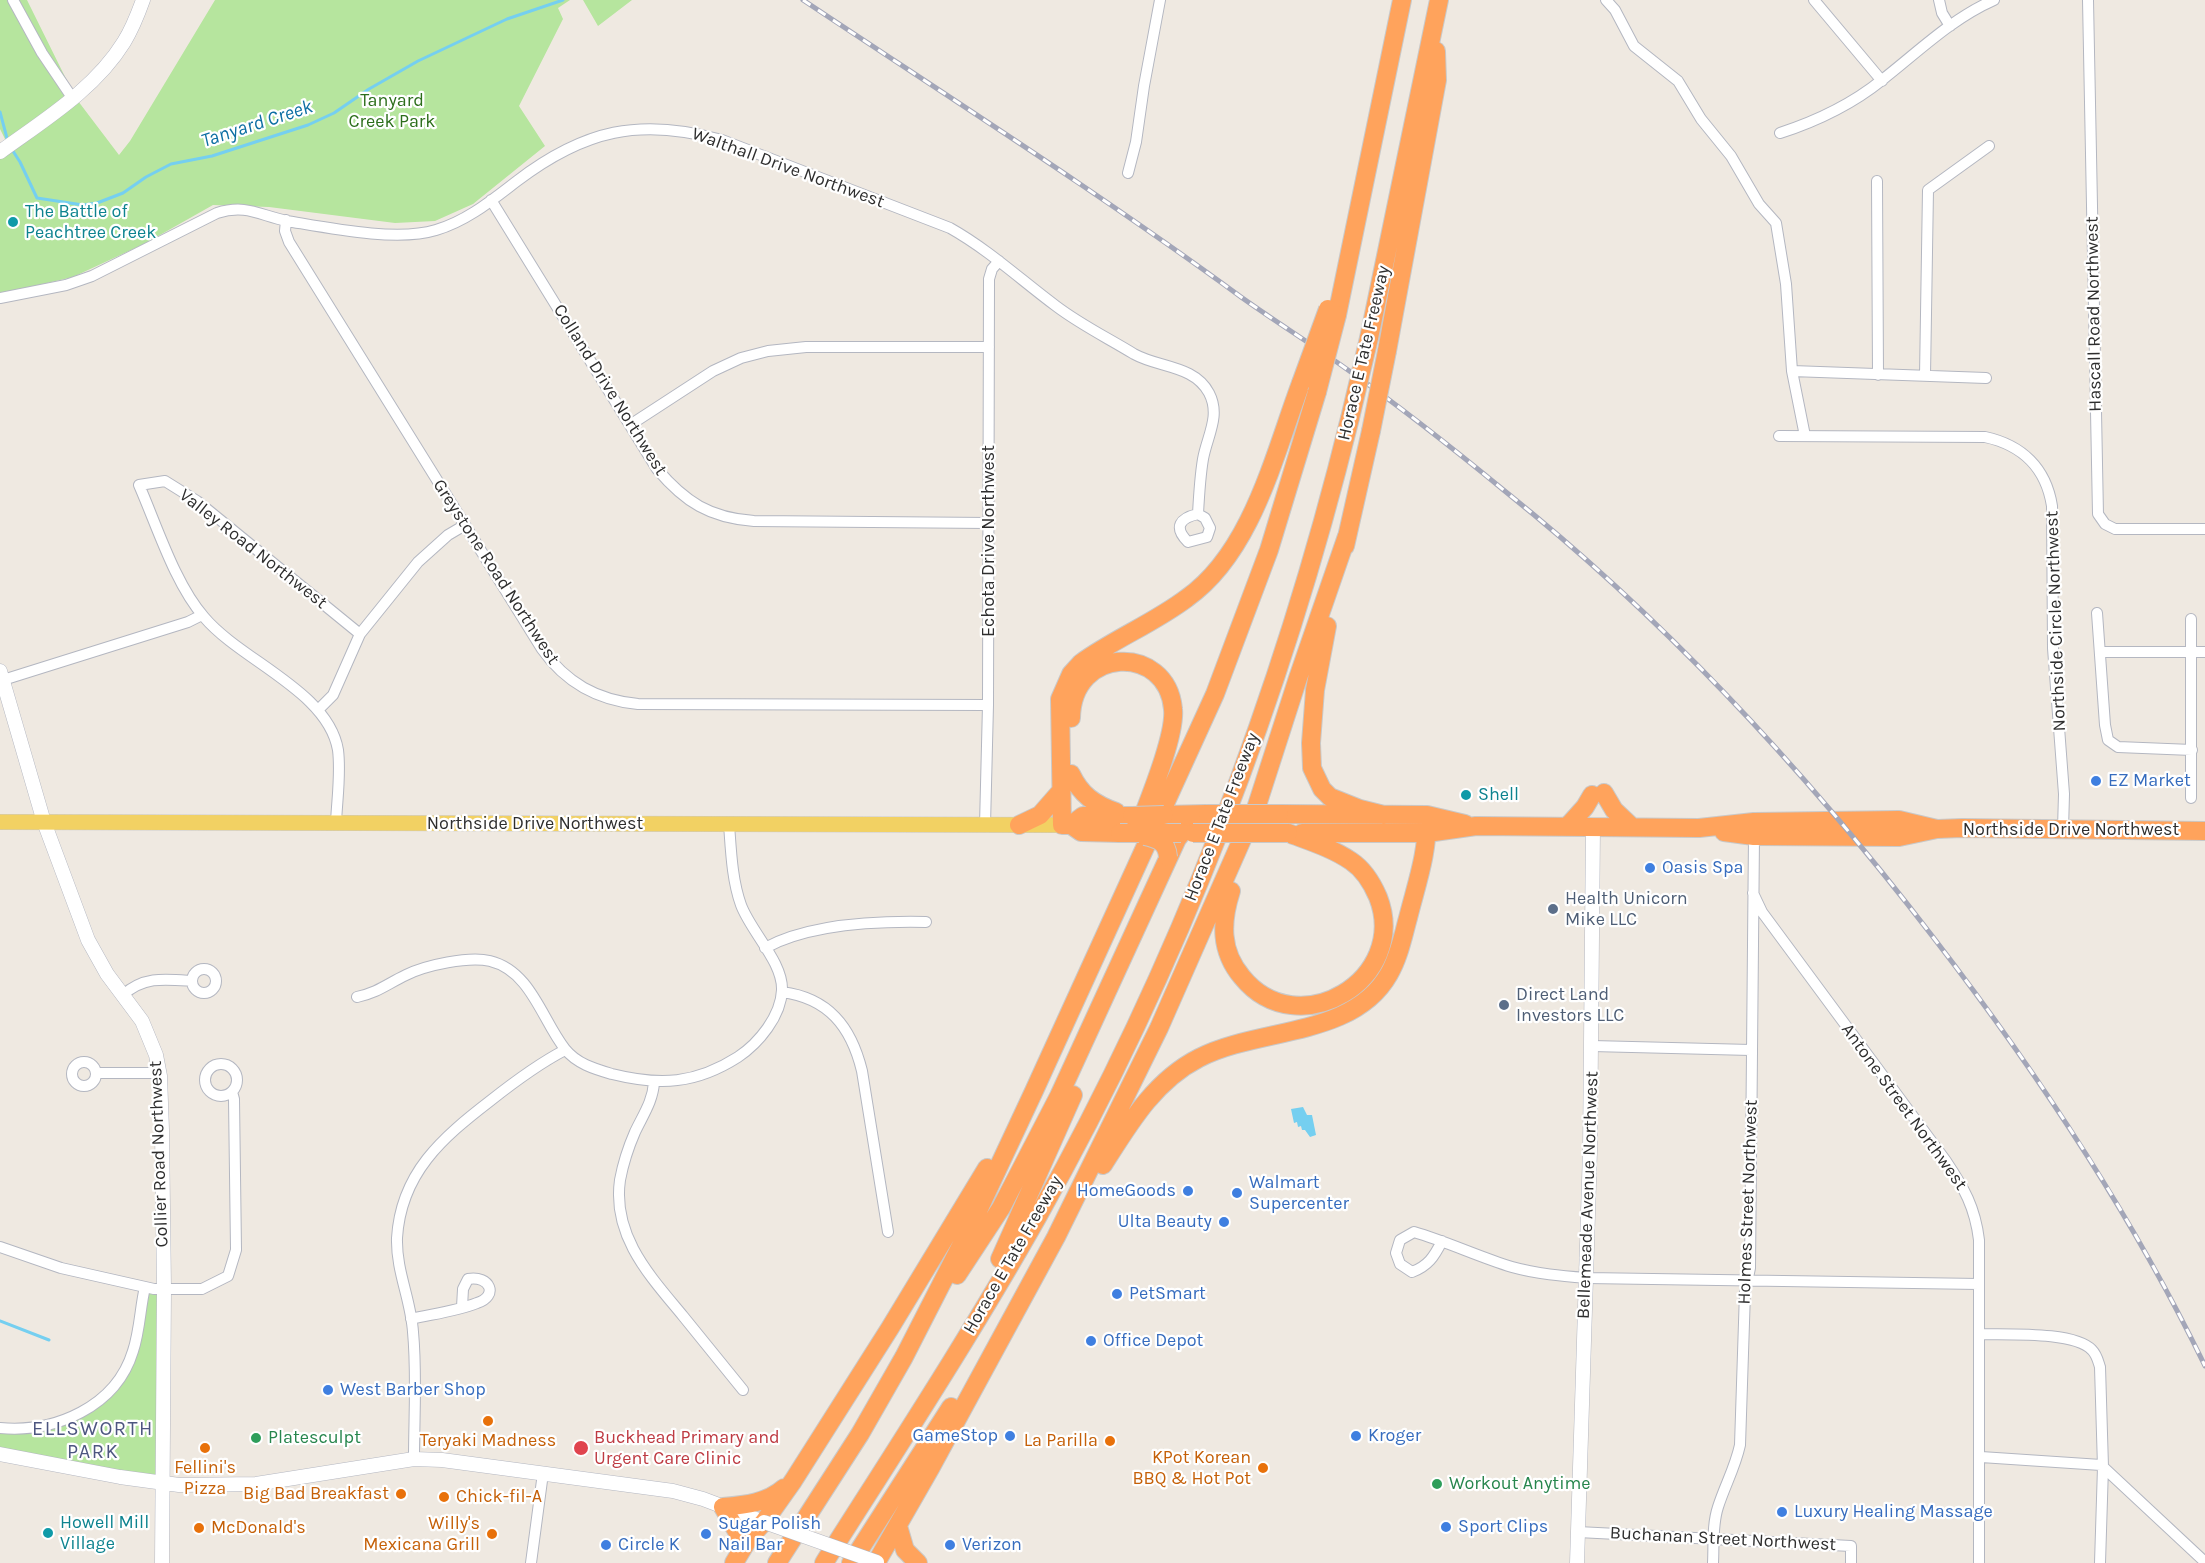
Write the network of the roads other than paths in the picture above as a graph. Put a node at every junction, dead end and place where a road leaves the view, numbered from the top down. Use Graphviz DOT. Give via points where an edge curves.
graph roads {
  1 [pos="13,0"];
  2 [pos="143,0"];
  3 [pos="1160,0"];
  4 [pos="1402,0"];
  5 [pos="1439,0"];
  6 [pos="1606,0"];
  7 [pos="1814,0"];
  8 [pos="1939,0"];
  9 [pos="1994,0"];
  10 [pos="2088,0"];
  11 [pos="1434,22"];
  12 [pos="1950,26"];
  13 [pos="1882,81"];
  14 [pos="73,99"];
  15 [pos="1780,133"];
  16 [pos="1989,146"];
  17 [pos="0,152"];
  18 [pos="1128,173"];
  19 [pos="1877,181"];
  20 [pos="491,200"];
  21 [pos="285,220"];
  22 [pos="999,261"];
  23 [pos="0,298"];
  24 [pos="1332,312"];
  25 [pos="989,347"];
  26 [pos="1792,371"];
  27 [pos="1878,375"];
  28 [pos="1925,376"];
  29 [pos="1986,378"];
  30 [pos="630,425"];
  31 [pos="1779,436"];
  32 [pos="1805,436"];
  33 [pos="1198,513"];
  34 [pos="988,523"];
  35 [pos="465,525"];
  36 [pos="2205,529"];
  37 [pos="1347,536"];
  38 [pos="2097,614"];
  39 [pos="202,615"];
  40 [pos="2191,619"];
  41 [pos="360,634"];
  42 [pos="2101,652"];
  43 [pos="2192,652"];
  44 [pos="2205,652"];
  45 [pos="1,675"];
  46 [pos="988,705"];
  47 [pos="319,710"];
  48 [pos="2192,750"];
  49 [pos="1071,774"];
  50 [pos="1061,791"];
  51 [pos="2191,798"];
  52 [pos="1257,806"];
  53 [pos="1208,814"];
  54 [pos="1164,815"];
  55 [pos="1384,815"];
  56 [pos="0,822"];
  57 [pos="44,822"];
  58 [pos="1118,822"];
  59 [pos="336,823"];
  60 [pos="729,824"];
  61 [pos="1427,824"];
  62 [pos="985,825"];
  63 [pos="1019,825"];
  64 [pos="1067,825"];
  65 [pos="1567,827"];
  66 [pos="1593,827"];
  67 [pos="1632,827"];
  68 [pos="1699,828"];
  69 [pos="1937,829"];
  70 [pos="2063,829"];
  71 [pos="2205,831"];
  72 [pos="1288,833"];
  73 [pos="1754,836"];
  74 [pos="1186,837"];
  75 [pos="1168,857"];
  76 [pos="1753,893"];
  77 [pos="926,922"];
  78 [pos="765,948"];
  79 [pos="192,981"];
  80 [pos="782,992"];
  81 [pos="123,995"];
  82 [pos="357,997"];
  83 [pos="1070,1010"];
  84 [pos="1592,1046"];
  85 [pos="565,1050"];
  86 [pos="1751,1050"];
  87 [pos="96,1073"];
  88 [pos="159,1073"];
  89 [pos="654,1082"];
  90 [pos="1034,1091"];
  91 [pos="232,1092"];
  92 [pos="1062,1104"];
  93 [pos="888,1232"];
  94 [pos="1056,1237"];
  95 [pos="1442,1241"];
  96 [pos="0,1247"];
  97 [pos="1036,1274"];
  98 [pos="1587,1278"];
  99 [pos="1748,1280"];
  100 [pos="1979,1284"];
  101 [pos="145,1287"];
  102 [pos="164,1289"];
  103 [pos="462,1307"];
  104 [pos="411,1319"];
  105 [pos="1980,1334"];
  106 [pos="957,1353"];
  107 [pos="904,1357"];
  108 [pos="743,1390"];
  109 [pos="0,1428"];
  110 [pos="0,1454"];
  111 [pos="1981,1456"];
  112 [pos="414,1459"];
  113 [pos="2103,1467"];
  114 [pos="543,1473"];
  115 [pos="793,1480"];
  116 [pos="162,1483"];
  117 [pos="723,1507"];
  118 [pos="764,1522"];
  119 [pos="898,1526"];
  120 [pos="1578,1532"];
  121 [pos="1714,1539"];
  122 [pos="737,1558"];
  123 [pos="878,1562"];
  124 [pos="2205,1562"];
  125 [pos="162,1563"];
  126 [pos="531,1563"];
  127 [pos="777,1563"];
  128 [pos="824,1563"];
  129 [pos="851,1563"];
  130 [pos="918,1563"];
  131 [pos="1577,1563"];
  132 [pos="1713,1563"];
  133 [pos="1851,1563"];
  134 [pos="1979,1563"];
  135 [pos="2100,1563"];
  1 -- 14 [label="street"];
  2 -- 14 [label="street" via="124,43"];
  3 -- 18 [label="street"];
  4 -- 24 [label="highway, Horace E Tate Freeway" via="1349,258"];
  5 -- 11 [label="highway, Horace E Tate Freeway"];
  6 -- 26 [label="street" via="1634,46 1678,81 1701,119 1731,156 1759,204 1776,223 1786,284"];
  7 -- 13 [label="street"];
  8 -- 12 [label="street"];
  9 -- 12 [label="street"];
  10 -- 36 [label="street, Hascall Road Northwest" via="2098,514 2105,524 2115,528"];
  11 -- 37 [label="highway, bridge" via="1437,80 1387,351"];
  11 -- 106 [label="highway, Horace E Tate Freeway, bridge" via="1369,338 1291,631 1215,843 1108,1083"];
  12 -- 13 [label="street"];
  13 -- 15 [label="street" via="1833,112"];
  14 -- 17 [label="street"];
  16 -- 28 [label="street" via="1928,190"];
  19 -- 27 [label="street"];
  20 -- 21 [label="street, Walthall Drive Northwest" via="454,224 412,235 384,235"];
  20 -- 22 [label="street, Walthall Drive Northwest" via="543,161 581,142 628,130 677,130 722,140 933,220"];
  20 -- 30 [label="street, Colland Drive Northwest"];
  21 -- 23 [label="street, Walthall Drive Northwest" via="230,209 92,276"];
  21 -- 35 [label="street, Greystone Road Northwest" via="289,242"];
  22 -- 25 [label="street, Echota Drive Northwest" via="989,279"];
  22 -- 33 [label="street, Walthall Drive Northwest" via="1076,320 1140,357 1189,373 1204,386 1212,401 1214,418 1203,459"];
  24 -- 50 [label="highway, bridge" via="1261,493 1240,539 1220,569 1187,598 1090,657 1064,686 1060,699"];
  24 -- 83 [label="highway, Horace E Tate Freeway, bridge" via="1317,392 1269,550 1215,694"];
  25 -- 30 [label="street" via="806,347 768,351 713,371"];
  25 -- 34 [label="street, Echota Drive Northwest"];
  26 -- 27 [label="street"];
  26 -- 32 [label="street"];
  27 -- 28 [label="street"];
  28 -- 29 [label="street"];
  30 -- 34 [label="street, Colland Drive Northwest" via="657,470 674,488 697,506 725,517 754,521"];
  31 -- 32 [label="street, Northside Circle Northwest"];
  32 -- 70 [label="street, Northside Circle Northwest" via="1985,437 2015,447 2038,468 2048,486 2052,506 2053,648"];
  34 -- 46 [label="street, Echota Drive Northwest"];
  35 -- 41 [label="street" via="418,562"];
  35 -- 46 [label="street, Greystone Road Northwest" via="550,661 573,682 603,698 638,704"];
  37 -- 52 [label="highway"];
  37 -- 55 [label="highway" via="1319,662 1311,758 1316,779 1330,797"];
  38 -- 42 [label="street"];
  39 -- 41 [label="street, Valley Road Northwest" via="184,589 139,485 165,482 197,501"];
  39 -- 45 [label="street"];
  39 -- 47 [label="street" via="230,643"];
  40 -- 43 [label="street"];
  41 -- 47 [label="street" via="333,695"];
  42 -- 43 [label="street"];
  42 -- 48 [label="street" via="2105,725 2111,744"];
  43 -- 44 [label="street"];
  43 -- 48 [label="street"];
  45 -- 57 [label="street, Collier Road Northwest"];
  46 -- 62 [label="street, Echota Drive Northwest"];
  47 -- 59 [label="street" via="331,728 339,761"];
  48 -- 51 [label="street"];
  49 -- 58 [label="highway" via="1083,794"];
  49 -- 64 [label="highway"];
  49 -- 83 [label="highway" via="1071,713 1082,680 1100,667 1119,662 1137,664 1154,672 1166,685 1174,711 1167,745"];
  50 -- 63 [label="highway" via="1040,815"];
  50 -- 64 [label="highway"];
  52 -- 72 [label="highway" via="1225,912 1227,950 1238,972 1265,996 1291,1005 1324,1003 1355,986 1368,972 1382,940 1381,904 1370,881 1352,861"];
  52 -- 94 [label="highway" via="1159,1028"];
  53 -- 54 [label="highway, Northside Drive Northwest"];
  53 -- 55 [label="highway, Northside Drive Northwest, bridge"];
  53 -- 74 [label="highway"];
  54 -- 58 [label="highway, Northside Drive Northwest, bridge"];
  54 -- 74 [label="highway"];
  55 -- 61 [label="highway, Northside Drive Northwest"];
  56 -- 57 [label="main road, Northside Drive Northwest"];
  57 -- 59 [label="main road, Northside Drive Northwest"];
  57 -- 81 [label="street, Collier Road Northwest" via="88,940"];
  58 -- 64 [label="highway, Northside Drive Northwest" via="1081,832"];
  58 -- 74 [label="highway, Northside Drive Northwest, bridge"];
  58 -- 75 [label="highway, bridge" via="1161,841"];
  59 -- 60 [label="main road, Northside Drive Northwest"];
  60 -- 62 [label="main road, Northside Drive Northwest"];
  60 -- 78 [label="street" via="737,892 747,919"];
  61 -- 65 [label="highway, Northside Drive Northwest"];
  61 -- 72 [label="highway, Northside Drive Northwest"];
  61 -- 94 [label="highway" via="1426,849 1398,955 1378,991 1341,1017 1226,1046 1171,1077 1141,1108"];
  62 -- 63 [label="main road, Northside Drive Northwest"];
  63 -- 64 [label="main road, Northside Drive Northwest"];
  65 -- 66 [label="highway, Northside Drive Northwest"];
  65 -- 67 [label="highway" via="1598,794"];
  66 -- 67 [label="highway, Northside Drive Northwest"];
  66 -- 84 [label="street, Bellemeade Avenue Northwest"];
  67 -- 68 [label="highway, Northside Drive Northwest"];
  68 -- 69 [label="highway, Northside Drive Northwest" via="1754,822 1899,820"];
  68 -- 73 [label="highway, Northside Drive Northwest"];
  69 -- 70 [label="highway, Northside Drive Northwest"];
  69 -- 73 [label="highway, Northside Drive Northwest" via="1899,837"];
  70 -- 71 [label="highway, Northside Drive Northwest"];
  72 -- 74 [label="highway, Northside Drive Northwest, bridge"];
  73 -- 76 [label="street, Holmes Street Northwest"];
  74 -- 75 [label="highway"];
  74 -- 92 [label="highway"];
  75 -- 92 [label="highway"];
  76 -- 86 [label="street, Holmes Street Northwest"];
  76 -- 100 [label="street, Antone Street Northwest" via="1762,912 1964,1188 1977,1225"];
  77 -- 78 [label="street" via="846,925 786,938"];
  78 -- 80 [label="street" via="778,971"];
  79 -- 81 [label="street" via="144,981"];
  80 -- 89 [label="street" via="768,1027 740,1056 696,1077"];
  80 -- 93 [label="street" via="805,996 824,1006 841,1023 854,1046 862,1071"];
  81 -- 88 [label="street, Collier Road Northwest" via="150,1037"];
  82 -- 85 [label="street" via="381,990 422,969 469,960 492,962 510,970 523,982"];
  83 -- 90 [label="highway, Horace E Tate Freeway"];
  84 -- 86 [label="street"];
  84 -- 98 [label="street, Bellemeade Avenue Northwest"];
  85 -- 89 [label="street" via="593,1069"];
  85 -- 104 [label="street" via="528,1071 460,1124 435,1147 418,1171 404,1203 397,1238"];
  86 -- 99 [label="street, Holmes Street Northwest"];
  87 -- 88 [label="street"];
  88 -- 102 [label="street, Collier Road Northwest"];
  89 -- 108 [label="street" via="651,1102 624,1162 619,1211 642,1266"];
  90 -- 107 [label="highway, Horace E Tate Freeway"];
  90 -- 115 [label="highway"];
  91 -- 102 [label="street" via="236,1250 228,1276 202,1289"];
  92 -- 106 [label="highway" via="1027,1202"];
  92 -- 107 [label="highway" via="1001,1208"];
  94 -- 97 [label="highway"];
  95 -- 98 [label="street" via="1515,1267"];
  96 -- 101 [label="street" via="61,1268"];
  97 -- 119 [label="highway"];
  97 -- 129 [label="highway"];
  98 -- 99 [label="street"];
  98 -- 120 [label="street, Bellemeade Avenue Northwest"];
  99 -- 100 [label="street"];
  99 -- 121 [label="street, Holmes Street Northwest" via="1740,1445 1718,1507"];
  100 -- 105 [label="street, Antone Street Northwest"];
  101 -- 102 [label="street"];
  101 -- 109 [label="street" via="133,1351 119,1380 107,1394 64,1420 41,1428"];
  102 -- 116 [label="street, Collier Road Northwest"];
  103 -- 104 [label="street"];
  104 -- 112 [label="street"];
  105 -- 111 [label="street, Antone Street Northwest"];
  105 -- 113 [label="street" via="2064,1337 2092,1350 2100,1367"];
  106 -- 128 [label="highway, Horace E Tate Freeway"];
  107 -- 127 [label="highway, Horace E Tate Freeway"];
  110 -- 116 [label="street"];
  111 -- 113 [label="street"];
  111 -- 134 [label="street, Antone Street Northwest"];
  112 -- 114 [label="street"];
  112 -- 116 [label="street" via="256,1484"];
  113 -- 124 [label="street"];
  113 -- 135 [label="street"];
  114 -- 117 [label="street" via="673,1491"];
  114 -- 126 [label="street"];
  115 -- 117 [label="highway" via="765,1500"];
  115 -- 118 [label="highway"];
  116 -- 125 [label="street, Collier Road Northwest"];
  117 -- 118 [label="street"];
  117 -- 122 [label="highway" via="739,1535"];
  118 -- 122 [label="highway"];
  118 -- 123 [label="street, bridge"];
  119 -- 123 [label="highway"];
  119 -- 130 [label="highway" via="905,1550"];
  120 -- 121 [label="street, Buchanan Street Northwest"];
  120 -- 131 [label="street, Bellemeade Avenue Northwest"];
  121 -- 132 [label="street, Holmes Street Northwest"];
  121 -- 133 [label="street, Buchanan Street Northwest" via="1851,1546"];
}
